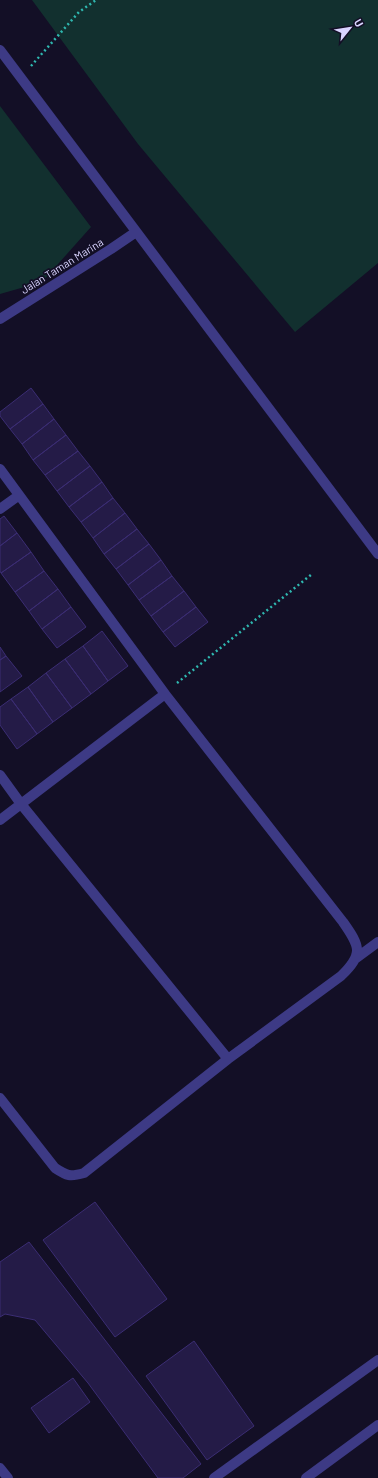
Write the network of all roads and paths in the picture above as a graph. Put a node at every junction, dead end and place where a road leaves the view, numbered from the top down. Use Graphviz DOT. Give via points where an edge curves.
graph roads {
  1 [pos="96,0"];
  2 [pos="0,50"];
  3 [pos="21,78"];
  4 [pos="136,232"];
  5 [pos="0,319"];
  6 [pos="0,469"];
  7 [pos="18,496"];
  8 [pos="0,510"];
  9 [pos="378,554"];
  10 [pos="312,574"];
  11 [pos="165,694"];
  12 [pos="0,775"];
  13 [pos="21,804"];
  14 [pos="0,820"];
  15 [pos="378,942"];
  16 [pos="355,959"];
  17 [pos="228,1059"];
  18 [pos="0,1098"];
  19 [pos="378,1360"];
  20 [pos="378,1425"];
  21 [pos="0,1468"];
  22 [pos="8,1478"];
  23 [pos="214,1478"];
  24 [pos="306,1478"];
  1 -- 3 [label="path" via="79,12"];
  2 -- 3 [label="street"];
  3 -- 4 [label="street"];
  4 -- 5 [label="street, Jalan Taman Marina"];
  4 -- 9 [label="street"];
  6 -- 7 [label="street"];
  7 -- 8 [label="street"];
  7 -- 11 [label="street"];
  10 -- 11 [label="path"];
  11 -- 13 [label="street"];
  11 -- 16 [label="street" via="346,927 356,942 358,950"];
  12 -- 13 [label="street"];
  13 -- 14 [label="street"];
  13 -- 17 [label="street"];
  15 -- 16 [label="street"];
  16 -- 17 [label="street" via="341,976"];
  17 -- 18 [label="street" via="84,1173 72,1176 55,1168"];
  19 -- 23 [label="street"];
  20 -- 24 [label="street"];
  21 -- 22 [label="street"];
}
